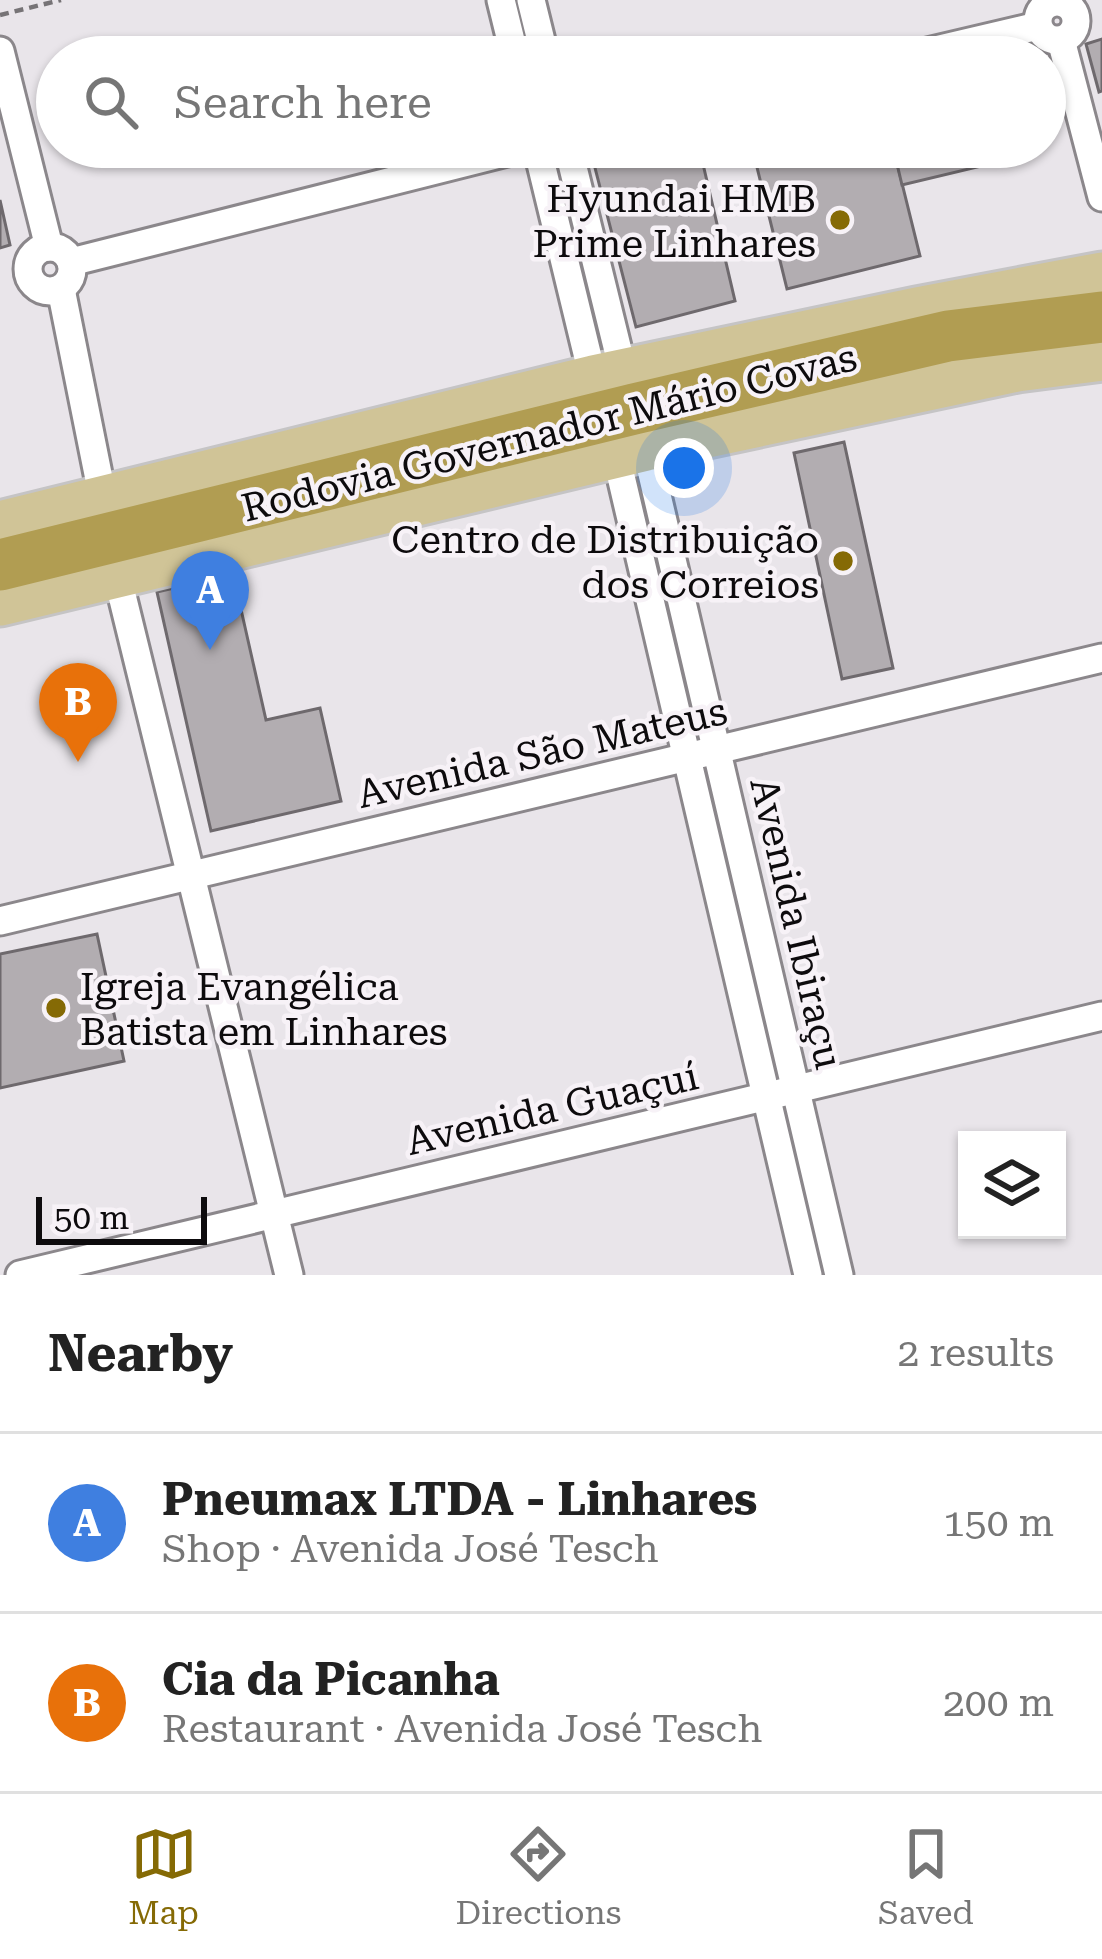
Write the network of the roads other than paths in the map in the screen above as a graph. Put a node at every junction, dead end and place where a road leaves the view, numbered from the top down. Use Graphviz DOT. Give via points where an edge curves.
graph roads {
  1 [pos="501,0"];
  2 [pos="531,0"];
  3 [pos="1063,16"];
  4 [pos="510,36"];
  5 [pos="540,36"];
  6 [pos="986,36"];
  7 [pos="0,51"];
  8 [pos="445,168"];
  9 [pos="544,168"];
  10 [pos="572,168"];
  11 [pos="1102,197"];
  12 [pos="60,266"];
  13 [pos="1102,275"];
  14 [pos="14,278"];
  15 [pos="1102,317"];
  16 [pos="1102,358"];
  17 [pos="608,375"];
  18 [pos="631,451"];
  19 [pos="103,499"];
  20 [pos="0,524"];
  21 [pos="0,566"];
  22 [pos="117,575"];
  23 [pos="0,604"];
  24 [pos="1102,658"];
  25 [pos="716,750"];
  26 [pos="687,757"];
  27 [pos="190,875"];
  28 [pos="0,921"];
  29 [pos="1102,1016"];
  30 [pos="796,1089"];
  31 [pos="766,1096"];
  32 [pos="274,1214"];
  33 [pos="20,1275"];
  34 [pos="289,1275"];
  35 [pos="808,1275"];
  36 [pos="839,1275"];
  1 -- 4 [label="street"];
  2 -- 5 [label="street"];
  3 -- 6 [label="street"];
  3 -- 11 [label="street"];
  7 -- 12 [label="street"];
  8 -- 12 [label="street"];
  9 -- 17 [label="street"];
  10 -- 17 [label="street"];
  12 -- 14 [label="street" via="42,248"];
  12 -- 19 [label="street"];
  13 -- 17 [label="main road"];
  15 -- 21 [label="highway, Rodovia Governador Mário Covas" via="948,336"];
  16 -- 18 [label="main road" via="1017,368"];
  17 -- 19 [label="main road"];
  18 -- 22 [label="main road"];
  18 -- 25 [label="street, Avenida Ibiraçu"];
  18 -- 26 [label="street, Avenida Ibiraçu"];
  19 -- 20 [label="main road"];
  22 -- 23 [label="main road"];
  22 -- 27 [label="street"];
  24 -- 25 [label="street, Avenida São Mateus"];
  25 -- 26 [label="street, Avenida São Mateus"];
  25 -- 30 [label="street, Avenida Ibiraçu"];
  26 -- 27 [label="street, Avenida São Mateus"];
  26 -- 31 [label="street, Avenida Ibiraçu"];
  27 -- 28 [label="street, Avenida São Mateus"];
  27 -- 32 [label="street"];
  29 -- 30 [label="street, Avenida Guaçuí"];
  30 -- 31 [label="street, Avenida Guaçuí"];
  30 -- 36 [label="street, Avenida Ibiraçu"];
  31 -- 32 [label="street, Avenida Guaçuí"];
  31 -- 35 [label="street, Avenida Ibiraçu"];
  32 -- 33 [label="street, Avenida Guaçuí"];
  32 -- 34 [label="street"];
}
